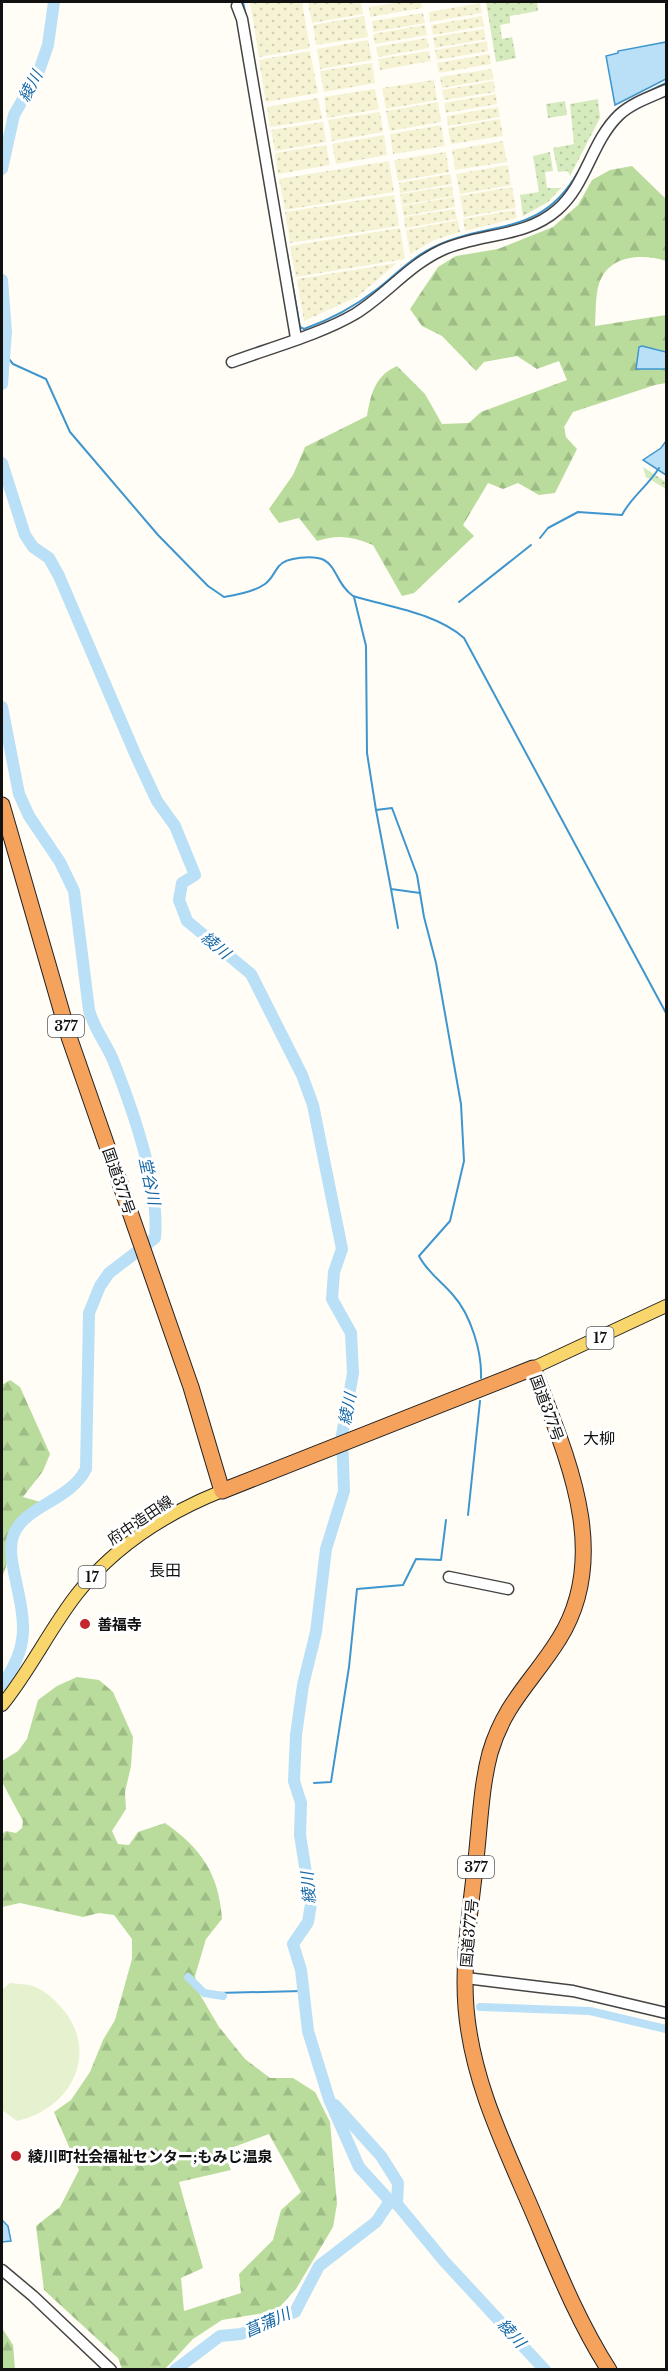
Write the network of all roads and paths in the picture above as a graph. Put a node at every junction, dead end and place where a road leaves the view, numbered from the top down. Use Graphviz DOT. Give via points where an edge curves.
graph roads {
  1 [pos="237,6"];
  2 [pos="666,90"];
  3 [pos="296,338"];
  4 [pos="232,362"];
  5 [pos="2,806"];
  6 [pos="666,1306"];
  7 [pos="533,1368"];
  8 [pos="222,1491"];
  9 [pos="449,1577"];
  10 [pos="508,1589"];
  11 [pos="2,1706"];
  12 [pos="466,1978"];
  13 [pos="666,2013"];
  14 [pos="2,2270"];
  15 [pos="111,2370"];
  16 [pos="609,2370"];
  1 -- 3 [label="street"];
  2 -- 3 [label="street" via="619,115 570,197 541,221 443,249 355,314"];
  3 -- 4 [label="street"];
  5 -- 8 [label="highway, 国道377号 / 377" via="63,1016 191,1388"];
  6 -- 7 [label="main road, 17"];
  7 -- 8 [label="highway, 国道377号"];
  7 -- 12 [label="highway, 国道377号 / 377" via="579,1501 585,1561 578,1595 560,1639 502,1718 489,1757"];
  8 -- 11 [label="main road, 府中造田線 / 17" via="156,1525 101,1568 67,1607"];
  9 -- 10 [label="street"];
  12 -- 13 [label="street" via="573,1991"];
  12 -- 16 [label="highway, 国道377号 / 377" via="472,2050 486,2103 568,2291"];
  14 -- 15 [label="street"];
}
